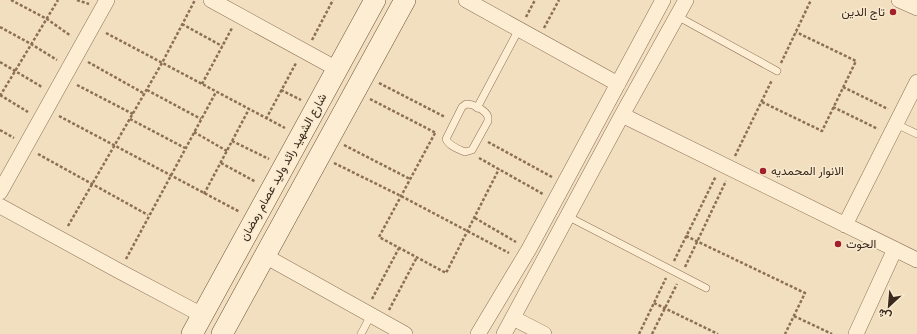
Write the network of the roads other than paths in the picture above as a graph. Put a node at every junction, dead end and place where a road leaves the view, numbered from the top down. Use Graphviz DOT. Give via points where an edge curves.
graph roads {
  1 [pos="107,0"];
  2 [pos="211,0"];
  3 [pos="375,0"];
  4 [pos="405,0"];
  5 [pos="466,0"];
  6 [pos="663,0"];
  7 [pos="686,0"];
  8 [pos="900,0"];
  9 [pos="917,8"];
  10 [pos="677,16"];
  11 [pos="519,29"];
  12 [pos="337,69"];
  13 [pos="777,71"];
  14 [pos="917,82"];
  15 [pos="618,84"];
  16 [pos="477,108"];
  17 [pos="622,115"];
  18 [pos="895,124"];
  19 [pos="917,134"];
  20 [pos="0,192"];
  21 [pos="0,206"];
  22 [pos="567,216"];
  23 [pos="845,225"];
  24 [pos="895,249"];
  25 [pos="265,256"];
  26 [pos="917,260"];
  27 [pos="706,288"];
  28 [pos="202,315"];
  29 [pos="373,316"];
  30 [pos="513,318"];
  31 [pos="192,334"];
  32 [pos="222,334"];
  33 [pos="361,334"];
  34 [pos="405,334"];
  35 [pos="478,334"];
  36 [pos="504,334"];
  37 [pos="544,334"];
  38 [pos="856,334"];
  1 -- 20 [label="street"];
  2 -- 12 [label="street"];
  3 -- 12 [label="street, شارع الشهيد رائد وليد عصام رمضان"];
  4 -- 25 [label="street"];
  5 -- 11 [label="street"];
  6 -- 15 [label="street"];
  7 -- 10 [label="street"];
  8 -- 9 [label="street"];
  10 -- 13 [label="lane"];
  10 -- 17 [label="street"];
  11 -- 15 [label="street"];
  11 -- 16 [label="lane"];
  12 -- 28 [label="street, شارع الشهيد رائد وليد عصام رمضان"];
  14 -- 18 [label="street"];
  15 -- 35 [label="street"];
  16 -- 16 [label="lane" via="485,111 488,120 472,150 465,152 450,145 446,139 463,105 468,104"];
  17 -- 22 [label="street"];
  17 -- 23 [label="street"];
  18 -- 19 [label="lane"];
  18 -- 23 [label="street"];
  21 -- 28 [label="street"];
  22 -- 27 [label="lane"];
  22 -- 30 [label="street"];
  23 -- 24 [label="street"];
  24 -- 26 [label="street"];
  24 -- 38 [label="street"];
  25 -- 29 [label="street"];
  25 -- 32 [label="street"];
  28 -- 31 [label="street, شارع الشهيد رائد وليد عصام رمضان"];
  29 -- 33 [label="lane"];
  29 -- 34 [label="street"];
  30 -- 36 [label="street"];
  30 -- 37 [label="street"];
}
